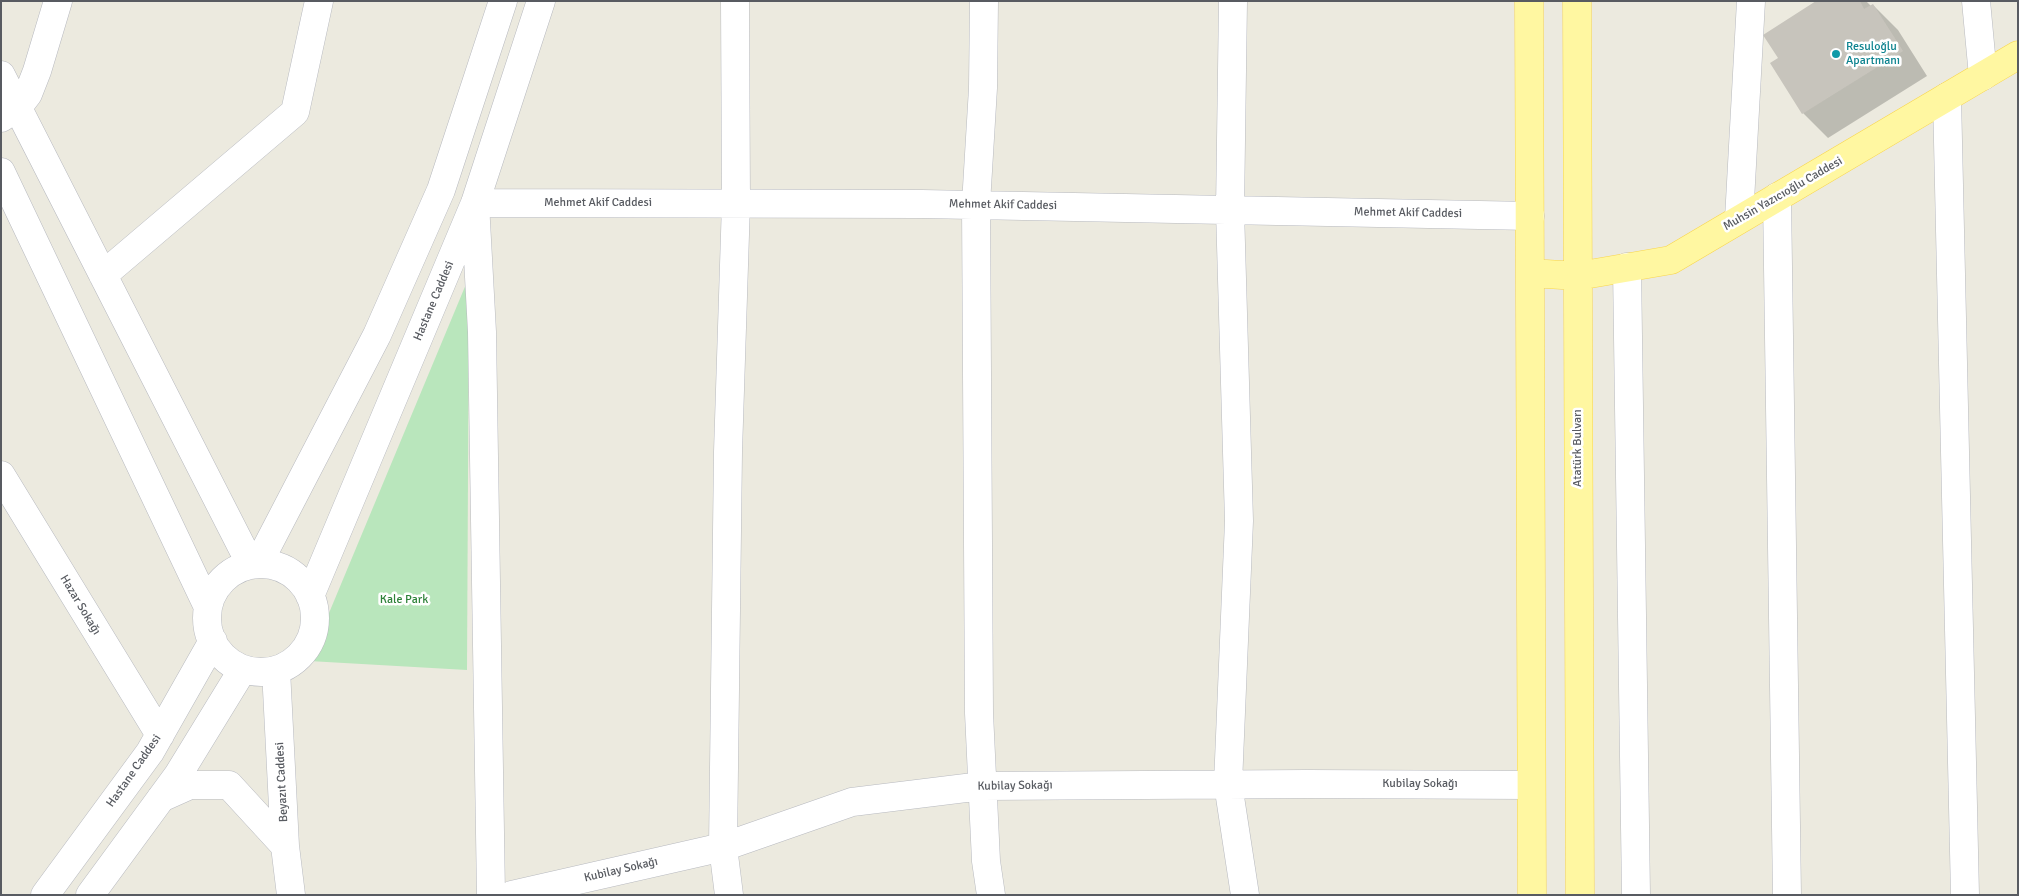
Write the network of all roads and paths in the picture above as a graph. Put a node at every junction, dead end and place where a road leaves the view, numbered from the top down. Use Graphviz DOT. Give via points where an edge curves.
graph roads {
  1 [pos="58,1"];
  2 [pos="319,1"];
  3 [pos="503,1"];
  4 [pos="541,1"];
  5 [pos="735,1"];
  6 [pos="984,1"];
  7 [pos="1233,1"];
  8 [pos="1529,1"];
  9 [pos="1577,1"];
  10 [pos="1751,1"];
  11 [pos="1976,1"];
  12 [pos="2018,55"];
  13 [pos="1,75"];
  14 [pos="1982,76"];
  15 [pos="1947,97"];
  16 [pos="10,112"];
  17 [pos="1,172"];
  18 [pos="1777,197"];
  19 [pos="476,202"];
  20 [pos="736,203"];
  21 [pos="976,204"];
  22 [pos="1230,210"];
  23 [pos="1530,216"];
  24 [pos="1739,219"];
  25 [pos="1627,267"];
  26 [pos="1530,273"];
  27 [pos="103,275"];
  28 [pos="1578,276"];
  29 [pos="1,475"];
  30 [pos="254,565"];
  31 [pos="310,596"];
  32 [pos="208,607"];
  33 [pos="213,642"];
  34 [pos="243,669"];
  35 [pos="276,670"];
  36 [pos="160,735"];
  37 [pos="1228,784"];
  38 [pos="1532,785"];
  39 [pos="982,786"];
  40 [pos="160,798"];
  41 [pos="285,846"];
  42 [pos="723,847"];
  43 [pos="45,895"];
  44 [pos="90,895"];
  45 [pos="291,895"];
  46 [pos="491,895"];
  47 [pos="512,895"];
  48 [pos="729,895"];
  49 [pos="991,895"];
  50 [pos="1245,895"];
  51 [pos="1532,895"];
  52 [pos="1580,895"];
  53 [pos="1636,895"];
  54 [pos="1787,895"];
  55 [pos="1965,895"];
  1 -- 16 [label="street" via="38,71 28,94"];
  2 -- 27 [label="street" via="295,112"];
  3 -- 30 [label="street" via="441,190 377,335"];
  4 -- 19 [label="street, Hastane Caddesi"];
  5 -- 20 [label="street"];
  6 -- 21 [label="street"];
  7 -- 22 [label="street"];
  8 -- 23 [label="main road"];
  9 -- 28 [label="main road, Atatürk Bulvarı"];
  10 -- 24 [label="street"];
  11 -- 14 [label="street"];
  12 -- 14 [label="main road, Muhsin Yazıcıoğlu Caddesi"];
  13 -- 16 [label="street"];
  14 -- 15 [label="main road, Muhsin Yazıcıoğlu Caddesi"];
  15 -- 18 [label="main road, Muhsin Yazıcıoğlu Caddesi"];
  15 -- 55 [label="street"];
  16 -- 27 [label="street"];
  17 -- 32 [label="street"];
  18 -- 24 [label="main road, Muhsin Yazıcıoğlu Caddesi"];
  18 -- 54 [label="street"];
  19 -- 20 [label="street, Mehmet Akif Caddesi"];
  19 -- 31 [label="street, Hastane Caddesi"];
  19 -- 46 [label="street" via="482,332"];
  20 -- 21 [label="street, Mehmet Akif Caddesi"];
  20 -- 42 [label="street" via="728,452"];
  21 -- 22 [label="street, Mehmet Akif Caddesi"];
  21 -- 39 [label="street"];
  22 -- 23 [label="street, Mehmet Akif Caddesi"];
  22 -- 37 [label="street" via="1239,521"];
  23 -- 26 [label="main road"];
  24 -- 25 [label="main road, Muhsin Yazıcıoğlu Caddesi" via="1671,260"];
  25 -- 28 [label="main road, Muhsin Yazıcıoğlu Caddesi"];
  25 -- 53 [label="street"];
  26 -- 28 [label="main road, Muhsin Yazıcıoğlu Caddesi"];
  26 -- 38 [label="main road"];
  27 -- 30 [label="street"];
  28 -- 52 [label="main road, Atatürk Bulvarı"];
  29 -- 36 [label="street, Hazar Sokağı"];
  30 -- 31 [label="street" via="274,566 289,572"];
  30 -- 32 [label="street" via="236,570 223,579"];
  31 -- 35 [label="street" via="315,614 313,632 305,649 292,662"];
  32 -- 33 [label="street" via="207,625"];
  33 -- 34 [label="street" via="226,658"];
  33 -- 36 [label="street, Hastane Caddesi"];
  34 -- 35 [label="street"];
  34 -- 40 [label="street" via="178,775"];
  35 -- 41 [label="street, Beyazıt Caddesi"];
  36 -- 43 [label="street, Hastane Caddesi"];
  37 -- 38 [label="street, Kubilay Sokağı"];
  37 -- 39 [label="street, Kubilay Sokağı"];
  37 -- 50 [label="street"];
  38 -- 51 [label="main road"];
  39 -- 42 [label="street, Kubilay Sokağı" via="852,802"];
  39 -- 49 [label="street"];
  40 -- 41 [label="street" via="190,785 229,785"];
  40 -- 44 [label="street"];
  41 -- 45 [label="street, Beyazıt Caddesi"];
  42 -- 47 [label="street, Kubilay Sokağı"];
  42 -- 48 [label="street"];
}
